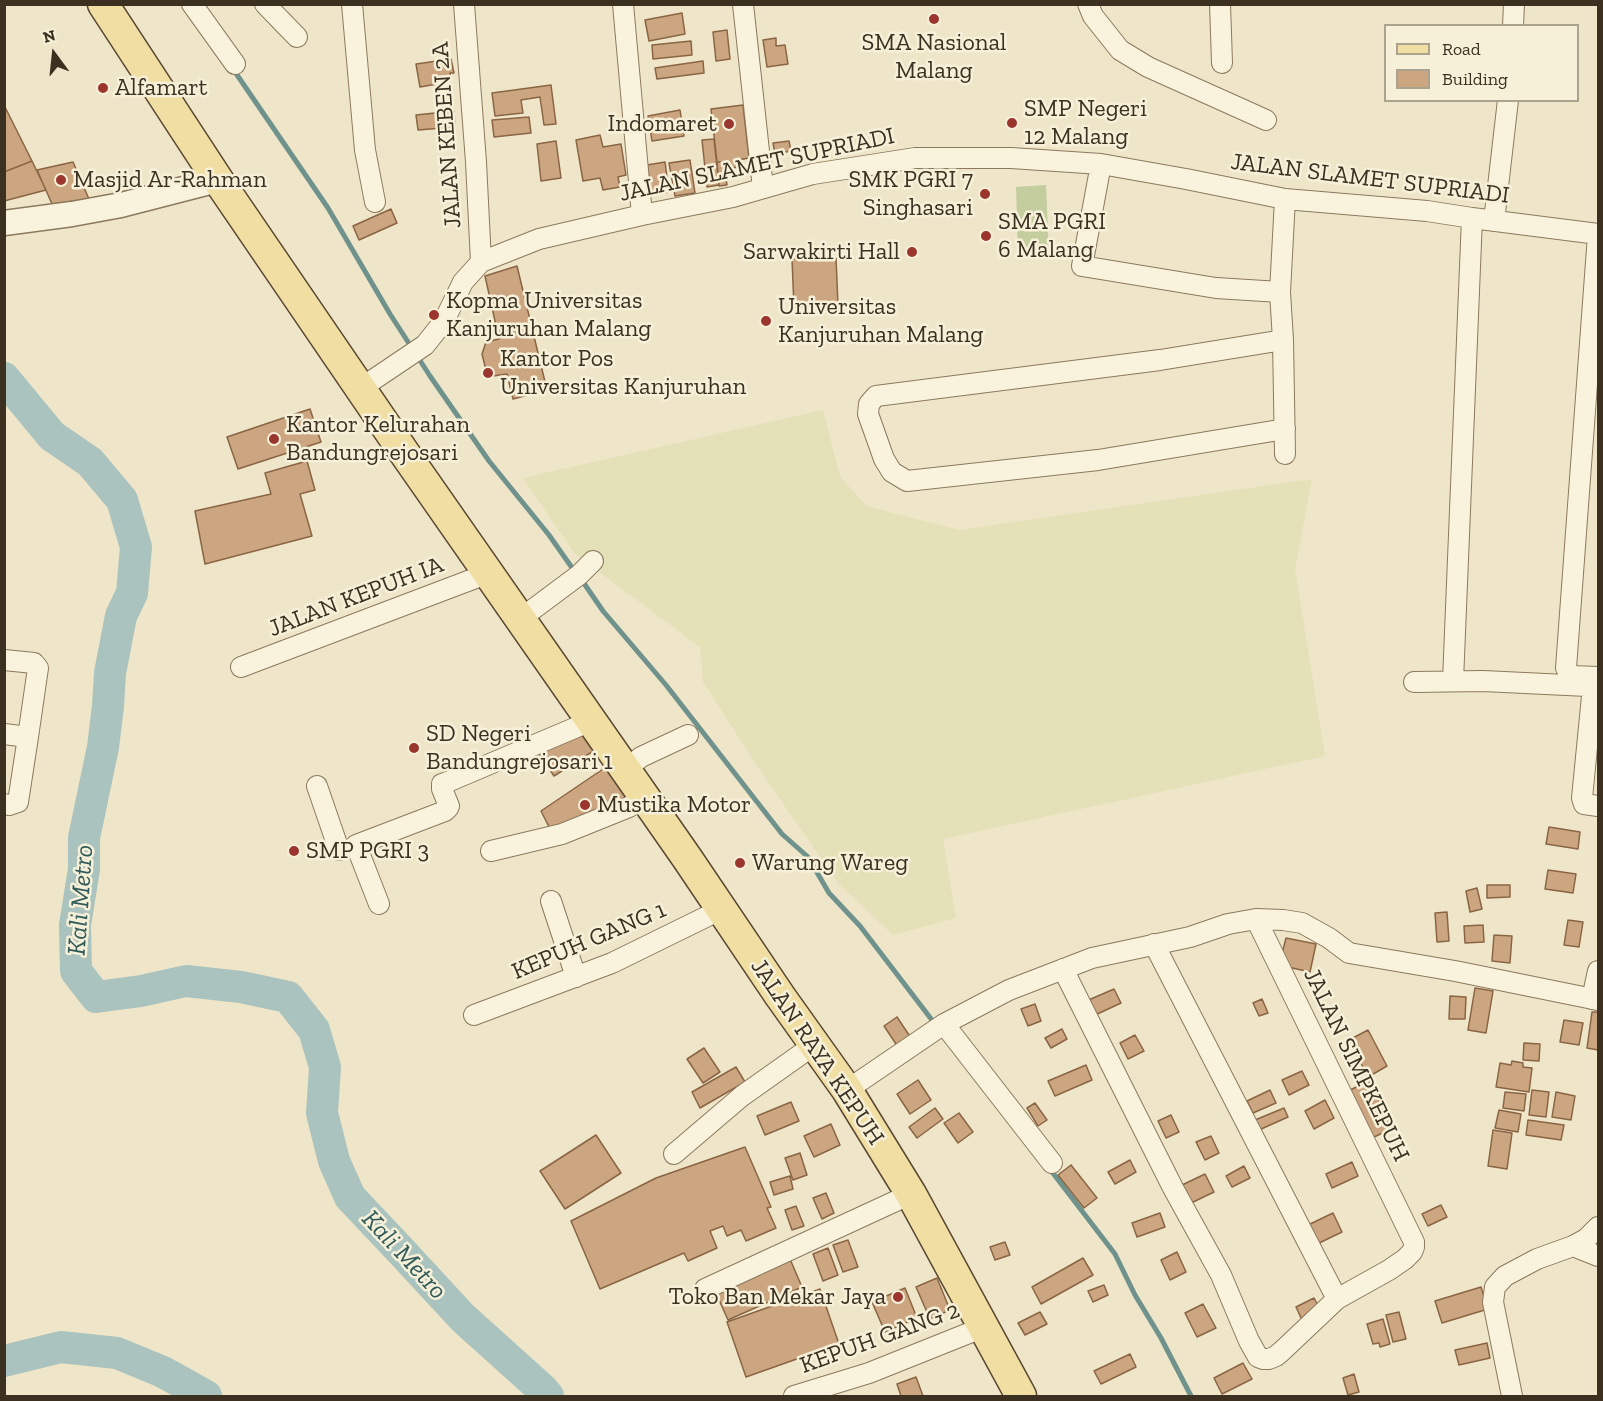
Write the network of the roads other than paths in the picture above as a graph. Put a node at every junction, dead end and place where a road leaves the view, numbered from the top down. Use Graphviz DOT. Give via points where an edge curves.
graph roads {
  1 [pos="103,4"];
  2 [pos="192,4"];
  3 [pos="265,4"];
  4 [pos="352,4"];
  5 [pos="464,4"];
  6 [pos="623,4"];
  7 [pos="743,4"];
  8 [pos="1088,4"];
  9 [pos="1220,4"];
  10 [pos="1514,4"];
  11 [pos="1513,24"];
  12 [pos="297,37"];
  13 [pos="1222,63"];
  14 [pos="235,64"];
  15 [pos="1508,102"];
  16 [pos="1266,120"];
  17 [pos="1101,164"];
  18 [pos="218,180"];
  19 [pos="763,188"];
  20 [pos="1285,199"];
  21 [pos="375,202"];
  22 [pos="642,215"];
  23 [pos="1472,218"];
  24 [pos="1494,221"];
  25 [pos="4,223"];
  26 [pos="1599,235"];
  27 [pos="481,262"];
  28 [pos="1280,292"];
  29 [pos="1283,340"];
  30 [pos="361,388"];
  31 [pos="1285,429"];
  32 [pos="1285,454"];
  33 [pos="586,568"];
  34 [pos="489,573"];
  35 [pos="520,619"];
  36 [pos="4,660"];
  37 [pos="241,667"];
  38 [pos="1453,681"];
  39 [pos="1414,682"];
  40 [pos="1597,683"];
  41 [pos="591,721"];
  42 [pos="4,734"];
  43 [pos="688,735"];
  44 [pos="28,737"];
  45 [pos="625,770"];
  46 [pos="317,786"];
  47 [pos="644,796"];
  48 [pos="4,804"];
  49 [pos="1599,806"];
  50 [pos="344,848"];
  51 [pos="491,851"];
  52 [pos="551,901"];
  53 [pos="379,904"];
  54 [pos="722,909"];
  55 [pos="1256,919"];
  56 [pos="1154,944"];
  57 [pos="1063,969"];
  58 [pos="1599,971"];
  59 [pos="576,977"];
  60 [pos="1595,999"];
  61 [pos="474,1015"];
  62 [pos="938,1029"];
  63 [pos="814,1045"];
  64 [pos="847,1090"];
  65 [pos="674,1154"];
  66 [pos="1052,1162"];
  67 [pos="911,1194"];
  68 [pos="1599,1227"];
  69 [pos="1573,1246"];
  70 [pos="1599,1256"];
  71 [pos="705,1288"];
  72 [pos="1337,1299"];
  73 [pos="984,1328"];
  74 [pos="794,1396"];
  75 [pos="1021,1396"];
  76 [pos="1512,1396"];
  1 -- 18 [label="main road, JALAN RAYA KEPUH"];
  2 -- 14 [label="street"];
  3 -- 12 [label="street"];
  4 -- 21 [label="street" via="365,150"];
  5 -- 27 [label="street, JALAN KEBEN 2A"];
  6 -- 22 [label="street"];
  7 -- 19 [label="street"];
  8 -- 16 [label="street" via="1120,50 1148,67"];
  9 -- 13 [label="street"];
  10 -- 11 [label="street"];
  15 -- 24 [label="street"];
  17 -- 19 [label="street, JALAN SLAMET SUPRIADI" via="1011,158 915,158 813,174"];
  17 -- 20 [label="street, JALAN SLAMET SUPRIADI"];
  17 -- 28 [label="street" via="1082,266 1216,288"];
  18 -- 25 [label="street" via="121,205"];
  18 -- 30 [label="main road, JALAN RAYA KEPUH"];
  19 -- 22 [label="street, JALAN SLAMET SUPRIADI"];
  20 -- 23 [label="street, JALAN SLAMET SUPRIADI"];
  20 -- 28 [label="street"];
  22 -- 27 [label="street, JALAN SLAMET SUPRIADI" via="539,239"];
  23 -- 24 [label="street, JALAN SLAMET SUPRIADI"];
  23 -- 38 [label="street"];
  24 -- 26 [label="street, JALAN SLAMET SUPRIADI"];
  26 -- 40 [label="street" via="1566,668 1571,676"];
  27 -- 30 [label="street, JALAN SLAMET SUPRIADI" via="463,282 444,321 425,345"];
  28 -- 29 [label="street"];
  29 -- 31 [label="street"];
  29 -- 31 [label="street" via="1160,360 876,396 869,404 868,414 884,459 892,472 907,481 1098,460"];
  30 -- 34 [label="main road, JALAN RAYA KEPUH"];
  31 -- 32 [label="street"];
  33 -- 35 [label="street"];
  34 -- 35 [label="main road, JALAN RAYA KEPUH"];
  34 -- 37 [label="street, JALAN KEPUH IA"];
  35 -- 41 [label="main road, JALAN RAYA KEPUH"];
  36 -- 44 [label="street" via="34,663 38,668"];
  38 -- 39 [label="street"];
  38 -- 40 [label="street"];
  40 -- 49 [label="street" via="1582,798 1584,804"];
  41 -- 45 [label="main road, JALAN RAYA KEPUH"];
  41 -- 50 [label="street" via="442,784 449,806 445,811"];
  42 -- 44 [label="street"];
  43 -- 45 [label="street" via="641,757"];
  44 -- 48 [label="street" via="18,801"];
  45 -- 47 [label="main road, JALAN RAYA KEPUH"];
  46 -- 50 [label="street"];
  47 -- 51 [label="street" via="629,807 562,834"];
  47 -- 54 [label="main road, JALAN RAYA KEPUH"];
  50 -- 53 [label="street"];
  52 -- 59 [label="street"];
  54 -- 59 [label="street, KEPUH GANG 1"];
  54 -- 63 [label="main road, JALAN RAYA KEPUH"];
  55 -- 56 [label="street"];
  55 -- 60 [label="street" via="1302,923 1349,953"];
  55 -- 72 [label="street, JALAN SIMPKEPUH" via="1414,1242 1405,1259"];
  56 -- 57 [label="street"];
  56 -- 72 [label="street"];
  57 -- 62 [label="street" via="1009,990"];
  57 -- 72 [label="street" via="1221,1275 1258,1357 1276,1356"];
  58 -- 60 [label="street"];
  59 -- 61 [label="street, KEPUH GANG 1"];
  62 -- 64 [label="street"];
  62 -- 66 [label="street"];
  63 -- 64 [label="main road, JALAN RAYA KEPUH"];
  63 -- 65 [label="street" via="742,1096"];
  64 -- 67 [label="main road, JALAN RAYA KEPUH"];
  67 -- 71 [label="street"];
  67 -- 73 [label="main road, JALAN RAYA KEPUH"];
  68 -- 69 [label="street"];
  69 -- 70 [label="street"];
  69 -- 76 [label="street" via="1537,1259 1505,1276 1495,1287 1493,1302"];
  73 -- 74 [label="street, KEPUH GANG 2" via="869,1373"];
  73 -- 75 [label="main road, JALAN RAYA KEPUH"];
}
